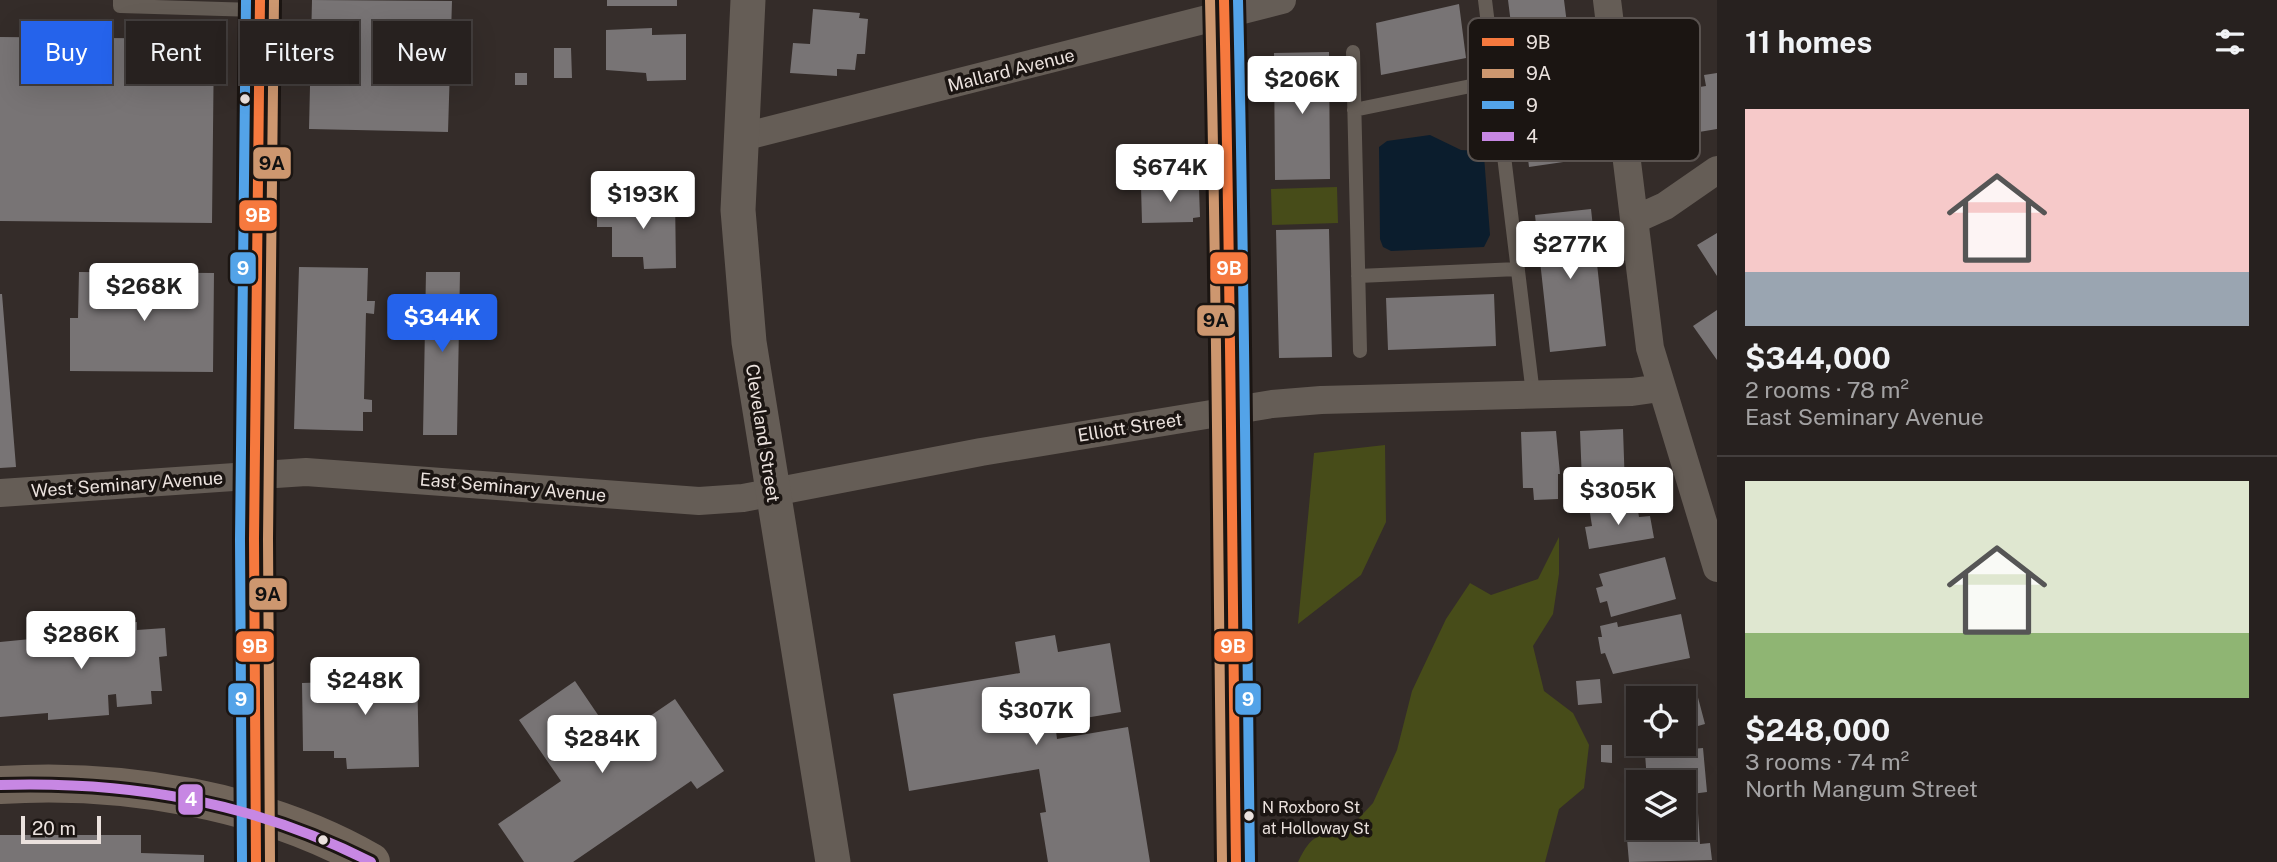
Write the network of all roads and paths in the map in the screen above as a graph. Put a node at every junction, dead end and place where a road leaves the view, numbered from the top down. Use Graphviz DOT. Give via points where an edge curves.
graph roads {
  1 [pos="120,0"];
  2 [pos="748,0"];
  3 [pos="1282,0"];
  4 [pos="1485,0"];
  5 [pos="1607,0"];
  6 [pos="260,5"];
  7 [pos="1224,8"];
  8 [pos="1487,18"];
  9 [pos="1609,18"];
  10 [pos="1353,52"];
  11 [pos="1468,87"];
  12 [pos="1354,110"];
  13 [pos="739,138"];
  14 [pos="1505,161"];
  15 [pos="1627,161"];
  16 [pos="1717,170"];
  17 [pos="1634,220"];
  18 [pos="1518,270"];
  19 [pos="1358,276"];
  20 [pos="1360,351"];
  21 [pos="1660,388"];
  22 [pos="1533,394"];
  23 [pos="1229,412"];
  24 [pos="253,476"];
  25 [pos="0,492"];
  26 [pos="772,492"];
  27 [pos="1717,568"];
  28 [pos="0,785"];
  29 [pos="255,814"];
  30 [pos="256,862"];
  31 [pos="371,862"];
  32 [pos="833,862"];
  33 [pos="1236,862"];
  1 -- 6 [label="lane" via="120,6"];
  2 -- 13 [label="street, Cleveland Street"];
  3 -- 7 [label="street, Mallard Avenue"];
  4 -- 8 [label="lane"];
  5 -- 9 [label="street"];
  6 -- 24 [label="main road"];
  7 -- 13 [label="street, Mallard Avenue"];
  7 -- 23 [label="main road" via="1232,346"];
  10 -- 12 [label="lane"];
  11 -- 12 [label="lane"];
  12 -- 19 [label="lane"];
  13 -- 26 [label="street, Cleveland Street" via="738,210 749,342"];
  14 -- 18 [label="lane"];
  15 -- 17 [label="street"];
  16 -- 17 [label="street" via="1665,206"];
  17 -- 21 [label="street" via="1650,348"];
  18 -- 19 [label="lane"];
  18 -- 22 [label="lane"];
  19 -- 20 [label="lane"];
  21 -- 22 [label="street, Elliott Street"];
  21 -- 27 [label="street"];
  22 -- 23 [label="street, Elliott Street" via="1321,400"];
  23 -- 26 [label="street, Elliott Street"];
  23 -- 33 [label="main road"];
  24 -- 25 [label="street, West Seminary Avenue"];
  24 -- 26 [label="street, East Seminary Avenue" via="353,474 677,502"];
  24 -- 29 [label="main road"];
  26 -- 32 [label="street, Cleveland Street"];
  28 -- 29 [label="main road" via="72,783 153,791"];
  29 -- 30 [label="main road"];
  29 -- 31 [label="main road"];
}
